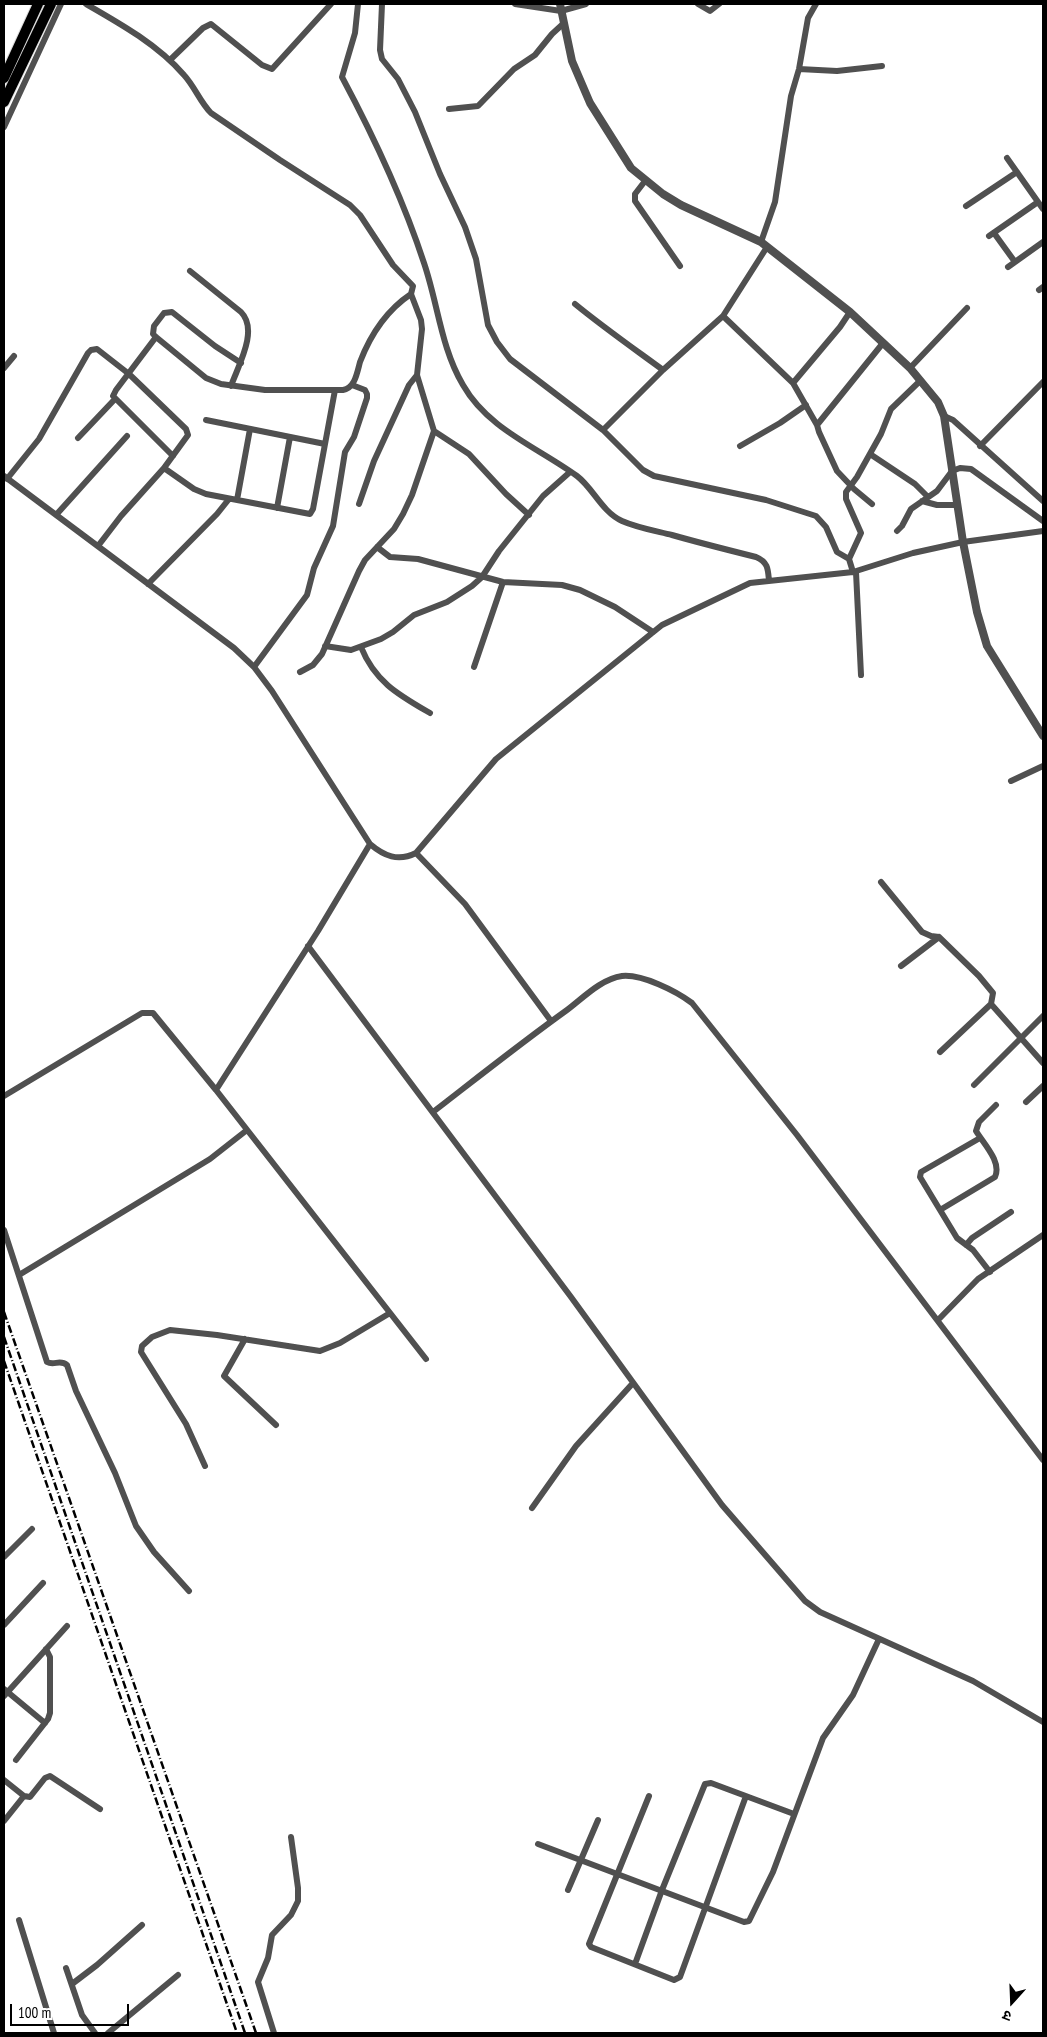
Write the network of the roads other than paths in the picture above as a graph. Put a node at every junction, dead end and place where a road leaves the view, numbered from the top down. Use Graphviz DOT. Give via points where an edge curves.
graph roads {
  1 [pos="38,4"];
  2 [pos="51,4"];
  3 [pos="61,4"];
  4 [pos="86,4"];
  5 [pos="331,4"];
  6 [pos="358,4"];
  7 [pos="382,4"];
  8 [pos="515,4"];
  9 [pos="586,4"];
  10 [pos="698,4"];
  11 [pos="719,4"];
  12 [pos="816,4"];
  13 [pos="560,7"];
  14 [pos="564,23"];
  15 [pos="170,60"];
  16 [pos="882,66"];
  17 [pos="799,69"];
  18 [pos="4,78"];
  19 [pos="4,102"];
  20 [pos="449,109"];
  21 [pos="4,127"];
  22 [pos="1007,158"];
  23 [pos="1017,172"];
  24 [pos="645,181"];
  25 [pos="1038,202"];
  26 [pos="966,206"];
  27 [pos="1043,209"];
  28 [pos="1043,242"];
  29 [pos="764,244"];
  30 [pos="1015,262"];
  31 [pos="680,266"];
  32 [pos="1008,267"];
  33 [pos="190,271"];
  34 [pos="411,294"];
  35 [pos="575,304"];
  36 [pos="967,308"];
  37 [pos="850,312"];
  38 [pos="723,316"];
  39 [pos="156,337"];
  40 [pos="883,343"];
  41 [pos="14,356"];
  42 [pos="241,363"];
  43 [pos="4,368"];
  44 [pos="910,368"];
  45 [pos="663,370"];
  46 [pos="128,374"];
  47 [pos="417,375"];
  48 [pos="920,381"];
  49 [pos="1043,382"];
  50 [pos="793,383"];
  51 [pos="352,385"];
  52 [pos="232,386"];
  53 [pos="334,390"];
  54 [pos="115,399"];
  55 [pos="806,405"];
  56 [pos="944,416"];
  57 [pos="206,420"];
  58 [pos="818,425"];
  59 [pos="250,429"];
  60 [pos="603,430"];
  61 [pos="434,431"];
  62 [pos="127,436"];
  63 [pos="290,437"];
  64 [pos="78,438"];
  65 [pos="325,444"];
  66 [pos="740,446"];
  67 [pos="980,446"];
  68 [pos="870,454"];
  69 [pos="173,456"];
  70 [pos="164,468"];
  71 [pos="952,471"];
  72 [pos="570,472"];
  73 [pos="6,477"];
  74 [pos="851,486"];
  75 [pos="1042,497"];
  76 [pos="229,499"];
  77 [pos="925,499"];
  78 [pos="237,500"];
  79 [pos="359,504"];
  80 [pos="872,504"];
  81 [pos="957,506"];
  82 [pos="277,508"];
  83 [pos="56,515"];
  84 [pos="529,515"];
  85 [pos="1043,521"];
  86 [pos="897,531"];
  87 [pos="1043,531"];
  88 [pos="963,542"];
  89 [pos="98,546"];
  90 [pos="377,547"];
  91 [pos="849,559"];
  92 [pos="852,572"];
  93 [pos="482,577"];
  94 [pos="771,580"];
  95 [pos="503,582"];
  96 [pos="148,584"];
  97 [pos="653,632"];
  98 [pos="325,646"];
  99 [pos="360,647"];
  100 [pos="254,667"];
  101 [pos="474,667"];
  102 [pos="300,672"];
  103 [pos="860,675"];
  104 [pos="430,713"];
  105 [pos="1043,736"];
  106 [pos="1043,766"];
  107 [pos="1011,781"];
  108 [pos="370,844"];
  109 [pos="416,853"];
  110 [pos="881,882"];
  111 [pos="939,937"];
  112 [pos="308,946"];
  113 [pos="901,966"];
  114 [pos="992,1004"];
  115 [pos="1043,1016"];
  116 [pos="551,1021"];
  117 [pos="1021,1039"];
  118 [pos="940,1052"];
  119 [pos="1043,1063"];
  120 [pos="974,1085"];
  121 [pos="1043,1086"];
  122 [pos="216,1090"];
  123 [pos="4,1096"];
  124 [pos="1026,1102"];
  125 [pos="996,1106"];
  126 [pos="433,1112"];
  127 [pos="247,1130"];
  128 [pos="980,1138"];
  129 [pos="940,1210"];
  130 [pos="1011,1212"];
  131 [pos="4,1230"];
  132 [pos="1043,1235"];
  133 [pos="966,1245"];
  134 [pos="990,1272"];
  135 [pos="19,1275"];
  136 [pos="390,1313"];
  137 [pos="938,1320"];
  138 [pos="245,1339"];
  139 [pos="426,1359"];
  140 [pos="633,1382"];
  141 [pos="276,1425"];
  142 [pos="1043,1460"];
  143 [pos="205,1466"];
  144 [pos="532,1508"];
  145 [pos="32,1528"];
  146 [pos="4,1557"];
  147 [pos="42,1584"];
  148 [pos="189,1591"];
  149 [pos="4,1625"];
  150 [pos="67,1626"];
  151 [pos="879,1639"];
  152 [pos="46,1649"];
  153 [pos="5,1692"];
  154 [pos="1043,1722"];
  155 [pos="45,1723"];
  156 [pos="16,1760"];
  157 [pos="4,1780"];
  158 [pos="24,1796"];
  159 [pos="649,1796"];
  160 [pos="746,1796"];
  161 [pos="100,1809"];
  162 [pos="794,1814"];
  163 [pos="4,1820"];
  164 [pos="598,1820"];
  165 [pos="291,1837"];
  166 [pos="538,1844"];
  167 [pos="581,1860"];
  168 [pos="618,1874"];
  169 [pos="568,1890"];
  170 [pos="662,1890"];
  171 [pos="706,1907"];
  172 [pos="19,1920"];
  173 [pos="142,1925"];
  174 [pos="634,1964"];
  175 [pos="66,1968"];
  176 [pos="178,1975"];
  177 [pos="72,1984"];
  178 [pos="54,2033"];
  179 [pos="95,2033"];
  180 [pos="108,2033"];
  181 [pos="274,2033"];
  1 -- 18 [label="main road"];
  2 -- 19 [label="main road"];
  3 -- 21 [label="street"];
  4 -- 15 [label="street"];
  5 -- 15 [label="street" via="272,69 262,65 211,24"];
  6 -- 72 [label="street" via="355,33 342,77 376,142 424,262 454,368 475,403 496,424"];
  7 -- 60 [label="street" via="382,59 398,79 415,112 465,227 476,259 488,325 510,359"];
  8 -- 13 [label="street"];
  9 -- 13 [label="street"];
  10 -- 11 [label="street" via="710,10"];
  12 -- 17 [label="street" via="808,18"];
  13 -- 14 [label="street"];
  14 -- 20 [label="street" via="535,55 514,70 478,106"];
  14 -- 24 [label="street" via="572,60 590,103 630,168"];
  15 -- 34 [label="street" via="211,113 350,205 393,265 411,282"];
  16 -- 17 [label="street" via="837,71"];
  17 -- 29 [label="street" via="791,96"];
  22 -- 23 [label="street"];
  23 -- 25 [label="street"];
  23 -- 26 [label="street"];
  24 -- 29 [label="street" via="682,205"];
  24 -- 31 [label="street" via="635,194 635,201"];
  25 -- 27 [label="street"];
  25 -- 30 [label="street" via="991,235"];
  28 -- 30 [label="street"];
  29 -- 37 [label="street"];
  29 -- 38 [label="street"];
  30 -- 32 [label="street"];
  33 -- 42 [label="street" via="247,320 246,346"];
  34 -- 47 [label="street" via="422,329"];
  34 -- 51 [label="street" via="398,303 381,324"];
  35 -- 45 [label="street"];
  36 -- 44 [label="street"];
  37 -- 40 [label="street"];
  37 -- 50 [label="street"];
  38 -- 45 [label="street"];
  38 -- 50 [label="street"];
  39 -- 42 [label="street" via="152,330 154,326 164,314 172,312"];
  39 -- 46 [label="street"];
  39 -- 52 [label="street" via="206,378"];
  40 -- 44 [label="street"];
  40 -- 58 [label="street"];
  41 -- 43 [label="street"];
  42 -- 52 [label="street"];
  44 -- 48 [label="street"];
  45 -- 60 [label="street"];
  46 -- 54 [label="street" via="114,393"];
  46 -- 69 [label="street" via="188,432"];
  46 -- 73 [label="street" via="96,349 91,350 36,444"];
  47 -- 61 [label="street"];
  47 -- 79 [label="street" via="406,391 374,460"];
  48 -- 56 [label="street" via="938,402"];
  48 -- 68 [label="street" via="891,410"];
  49 -- 67 [label="street"];
  50 -- 55 [label="street"];
  51 -- 53 [label="street" via="348,389"];
  51 -- 100 [label="street" via="365,390 367,398 354,437 345,452 333,526 314,568 307,595"];
  52 -- 53 [label="street" via="265,390"];
  53 -- 65 [label="street"];
  54 -- 64 [label="street"];
  54 -- 69 [label="street"];
  55 -- 58 [label="street"];
  55 -- 66 [label="street"];
  56 -- 67 [label="street"];
  56 -- 71 [label="street"];
  57 -- 59 [label="street"];
  58 -- 74 [label="street" via="818,432 837,470"];
  59 -- 63 [label="street"];
  59 -- 78 [label="street"];
  60 -- 91 [label="street" via="643,470 654,476 766,500 816,516 826,526 837,552"];
  61 -- 84 [label="street" via="469,454"];
  61 -- 90 [label="street" via="403,514"];
  62 -- 83 [label="street"];
  63 -- 65 [label="street"];
  63 -- 82 [label="street"];
  65 -- 82 [label="street" via="312,512"];
  67 -- 75 [label="street"];
  68 -- 74 [label="street"];
  68 -- 77 [label="street" via="915,484"];
  69 -- 70 [label="street"];
  70 -- 76 [label="street" via="201,492"];
  70 -- 89 [label="street" via="120,516"];
  71 -- 77 [label="street" via="937,491"];
  71 -- 81 [label="street"];
  71 -- 85 [label="street" via="971,469"];
  72 -- 84 [label="street" via="543,496"];
  72 -- 94 [label="street" via="578,476 618,519 756,557 766,563"];
  73 -- 83 [label="street"];
  74 -- 80 [label="street"];
  74 -- 91 [label="street" via="846,498 861,533"];
  76 -- 78 [label="street"];
  76 -- 96 [label="street"];
  77 -- 81 [label="street" via="937,505"];
  77 -- 86 [label="street" via="911,509"];
  78 -- 82 [label="street"];
  81 -- 88 [label="street"];
  83 -- 89 [label="street"];
  84 -- 93 [label="street"];
  87 -- 88 [label="street"];
  88 -- 92 [label="street"];
  88 -- 105 [label="street" via="976,612 987,646"];
  89 -- 96 [label="street"];
  90 -- 93 [label="street" via="390,557 418,559"];
  90 -- 98 [label="street" via="359,571"];
  91 -- 92 [label="street"];
  92 -- 94 [label="street"];
  92 -- 103 [label="street"];
  93 -- 95 [label="street"];
  93 -- 99 [label="street" via="447,602 414,615 393,632"];
  94 -- 97 [label="street" via="744,584"];
  95 -- 97 [label="street" via="562,585 580,590 615,607"];
  95 -- 101 [label="street"];
  96 -- 100 [label="street" via="234,648"];
  97 -- 109 [label="street" via="496,759"];
  98 -- 99 [label="street" via="342,650"];
  98 -- 102 [label="street" via="318,660"];
  99 -- 104 [label="street" via="372,670 387,685"];
  100 -- 108 [label="street"];
  106 -- 107 [label="street"];
  108 -- 109 [label="street" via="387,856 400,858"];
  108 -- 112 [label="street"];
  109 -- 116 [label="street" via="465,904"];
  110 -- 111 [label="street" via="922,932"];
  111 -- 113 [label="street"];
  111 -- 114 [label="street" via="993,993"];
  112 -- 122 [label="street"];
  112 -- 126 [label="street"];
  114 -- 117 [label="street"];
  114 -- 118 [label="street"];
  115 -- 117 [label="street"];
  116 -- 126 [label="street"];
  116 -- 137 [label="street" via="602,984 625,976 667,988 692,1003 797,1134"];
  117 -- 119 [label="street"];
  117 -- 120 [label="street"];
  121 -- 124 [label="street"];
  122 -- 123 [label="street" via="157,1016 147,1012"];
  122 -- 127 [label="street"];
  125 -- 128 [label="street" via="976,1127"];
  126 -- 140 [label="street"];
  127 -- 135 [label="street" via="210,1159"];
  127 -- 136 [label="street"];
  128 -- 129 [label="street" via="997,1164 998,1172 995,1177"];
  128 -- 129 [label="street" via="920,1174"];
  129 -- 133 [label="street" via="957,1238"];
  130 -- 133 [label="street"];
  131 -- 135 [label="street"];
  132 -- 134 [label="street"];
  133 -- 134 [label="street"];
  134 -- 137 [label="street"];
  135 -- 148 [label="street" via="47,1362 67,1365 136,1526"];
  136 -- 138 [label="street" via="340,1343 320,1351"];
  136 -- 139 [label="street"];
  137 -- 142 [label="street"];
  138 -- 141 [label="street" via="224,1376"];
  138 -- 143 [label="street" via="170,1330 152,1337 140,1349 186,1424"];
  140 -- 144 [label="street" via="576,1446"];
  140 -- 151 [label="street" via="722,1505 805,1601 820,1612"];
  145 -- 146 [label="street"];
  147 -- 149 [label="street"];
  150 -- 152 [label="street"];
  151 -- 154 [label="street" via="973,1681"];
  151 -- 162 [label="street" via="852,1695 823,1738"];
  152 -- 153 [label="street"];
  152 -- 155 [label="street" via="50,1657 50,1714"];
  153 -- 155 [label="street"];
  155 -- 156 [label="street"];
  157 -- 158 [label="street"];
  158 -- 161 [label="street" via="30,1797 50,1776"];
  158 -- 163 [label="street"];
  159 -- 168 [label="street"];
  160 -- 162 [label="street"];
  160 -- 170 [label="street" via="711,1783 705,1784"];
  160 -- 171 [label="street"];
  162 -- 171 [label="street" via="773,1872 750,1920 744,1922"];
  164 -- 167 [label="street"];
  165 -- 181 [label="street" via="298,1901 291,1915 272,1935 268,1958 258,1982"];
  166 -- 167 [label="street"];
  167 -- 168 [label="street"];
  167 -- 169 [label="street"];
  168 -- 170 [label="street"];
  168 -- 174 [label="street" via="589,1944"];
  170 -- 171 [label="street"];
  170 -- 174 [label="street"];
  171 -- 174 [label="street" via="680,1977 674,1980"];
  172 -- 178 [label="street"];
  173 -- 177 [label="street"];
  175 -- 177 [label="street"];
  176 -- 180 [label="street"];
  177 -- 179 [label="street" via="82,2015"];
}
